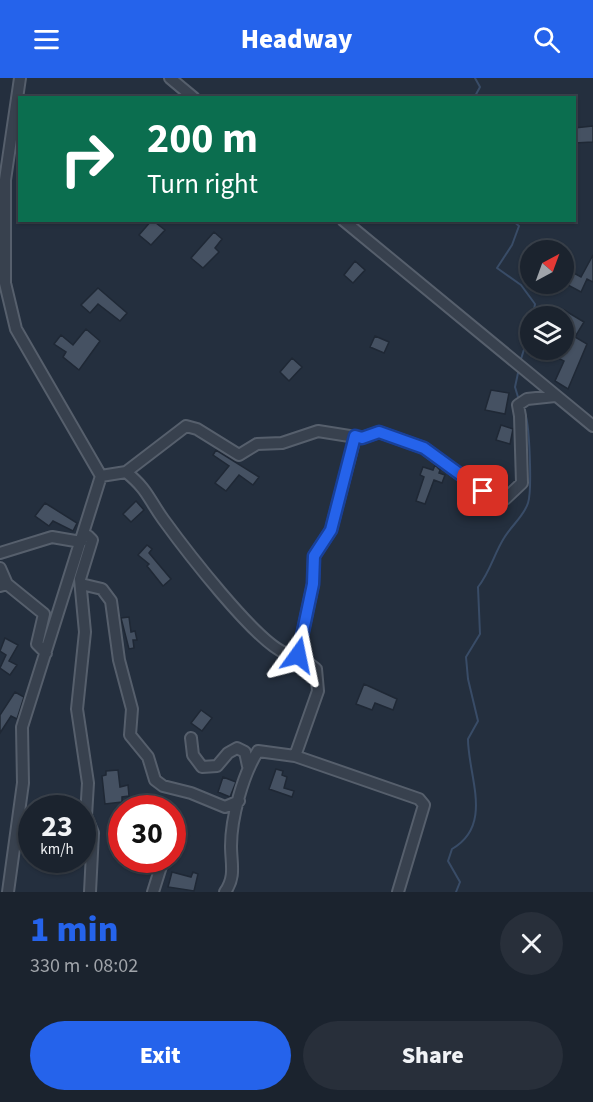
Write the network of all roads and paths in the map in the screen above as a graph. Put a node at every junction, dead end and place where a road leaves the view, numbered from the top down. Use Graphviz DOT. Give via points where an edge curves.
graph roads {
  1 [pos="20,78"];
  2 [pos="171,78"];
  3 [pos="192,96"];
  4 [pos="345,222"];
  5 [pos="555,396"];
  6 [pos="593,426"];
  7 [pos="355,436"];
  8 [pos="126,472"];
  9 [pos="101,476"];
  10 [pos="82,539"];
  11 [pos="0,553"];
  12 [pos="0,568"];
  13 [pos="81,584"];
  14 [pos="4,585"];
  15 [pos="46,653"];
  16 [pos="298,655"];
  17 [pos="191,738"];
  18 [pos="295,756"];
  19 [pos="248,766"];
  20 [pos="239,801"];
  21 [pos="159,873"];
  22 [pos="8,892"];
  23 [pos="90,892"];
  24 [pos="153,892"];
  25 [pos="225,892"];
  26 [pos="398,892"];
  1 -- 9 [label="street" via="5,180 5,283 16,328"];
  2 -- 3 [label="street"];
  4 -- 5 [label="street"];
  5 -- 6 [label="street"];
  5 -- 7 [label="street" via="527,399 518,405 522,483 505,499 483,491 424,448 379,432 362,438"];
  7 -- 8 [label="street" via="318,431 282,443 257,444 239,455 186,426"];
  7 -- 16 [label="street" via="331,530 314,556 313,584"];
  8 -- 9 [label="street"];
  8 -- 16 [label="street" via="146,488 162,518 265,640 285,654"];
  9 -- 10 [label="street"];
  10 -- 11 [label="street" via="52,537"];
  10 -- 13 [label="street" via="92,540"];
  10 -- 15 [label="street"];
  12 -- 14 [label="street"];
  13 -- 20 [label="street" via="102,589 111,601 119,660 132,709 130,735 148,757 155,780 225,807"];
  13 -- 23 [label="street" via="86,632 77,709 88,783 86,816 93,832"];
  14 -- 15 [label="street" via="44,614 37,644"];
  15 -- 22 [label="street" via="22,727 22,783"];
  16 -- 18 [label="street" via="316,669 318,691"];
  17 -- 19 [label="street" via="193,755 202,767 217,766 237,748 245,752"];
  18 -- 19 [label="street" via="258,751"];
  18 -- 26 [label="street" via="419,799 424,805"];
  19 -- 20 [label="street"];
  20 -- 25 [label="street" via="231,845 234,869"];
  21 -- 24 [label="street"];
}
